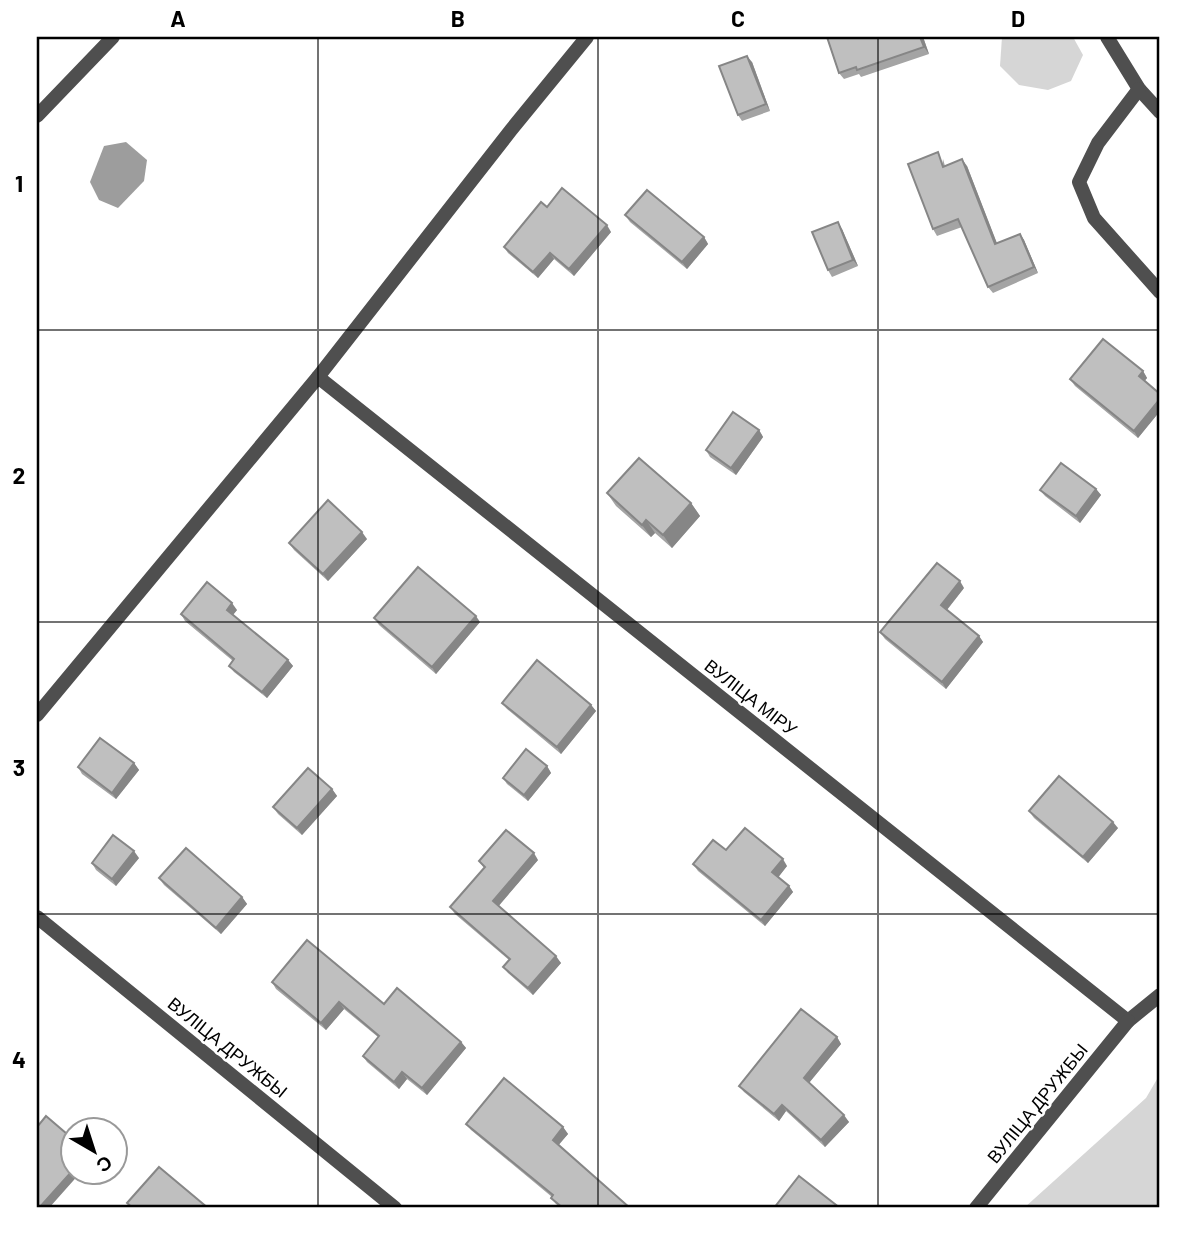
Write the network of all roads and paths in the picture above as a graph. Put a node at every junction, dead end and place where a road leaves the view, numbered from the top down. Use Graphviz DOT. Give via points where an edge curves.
graph roads {
  1 [pos="113,37"];
  2 [pos="587,37"];
  3 [pos="1107,37"];
  4 [pos="1139,89"];
  5 [pos="1160,111"];
  6 [pos="37,116"];
  7 [pos="1160,292"];
  8 [pos="318,377"];
  9 [pos="37,715"];
  10 [pos="37,916"];
  11 [pos="1160,995"];
  12 [pos="1128,1021"];
  13 [pos="395,1208"];
  14 [pos="976,1208"];
  1 -- 6 [label="street"];
  2 -- 8 [label="street"];
  3 -- 4 [label="street"];
  4 -- 5 [label="street"];
  4 -- 7 [label="street" via="1098,143 1079,182 1094,218"];
  8 -- 9 [label="street"];
  8 -- 12 [label="street, ВУЛІЦА МІРУ"];
  10 -- 13 [label="street, ВУЛІЦА ДРУЖБЫ"];
  11 -- 12 [label="street"];
  12 -- 14 [label="street, ВУЛІЦА ДРУЖБЫ"];
}
